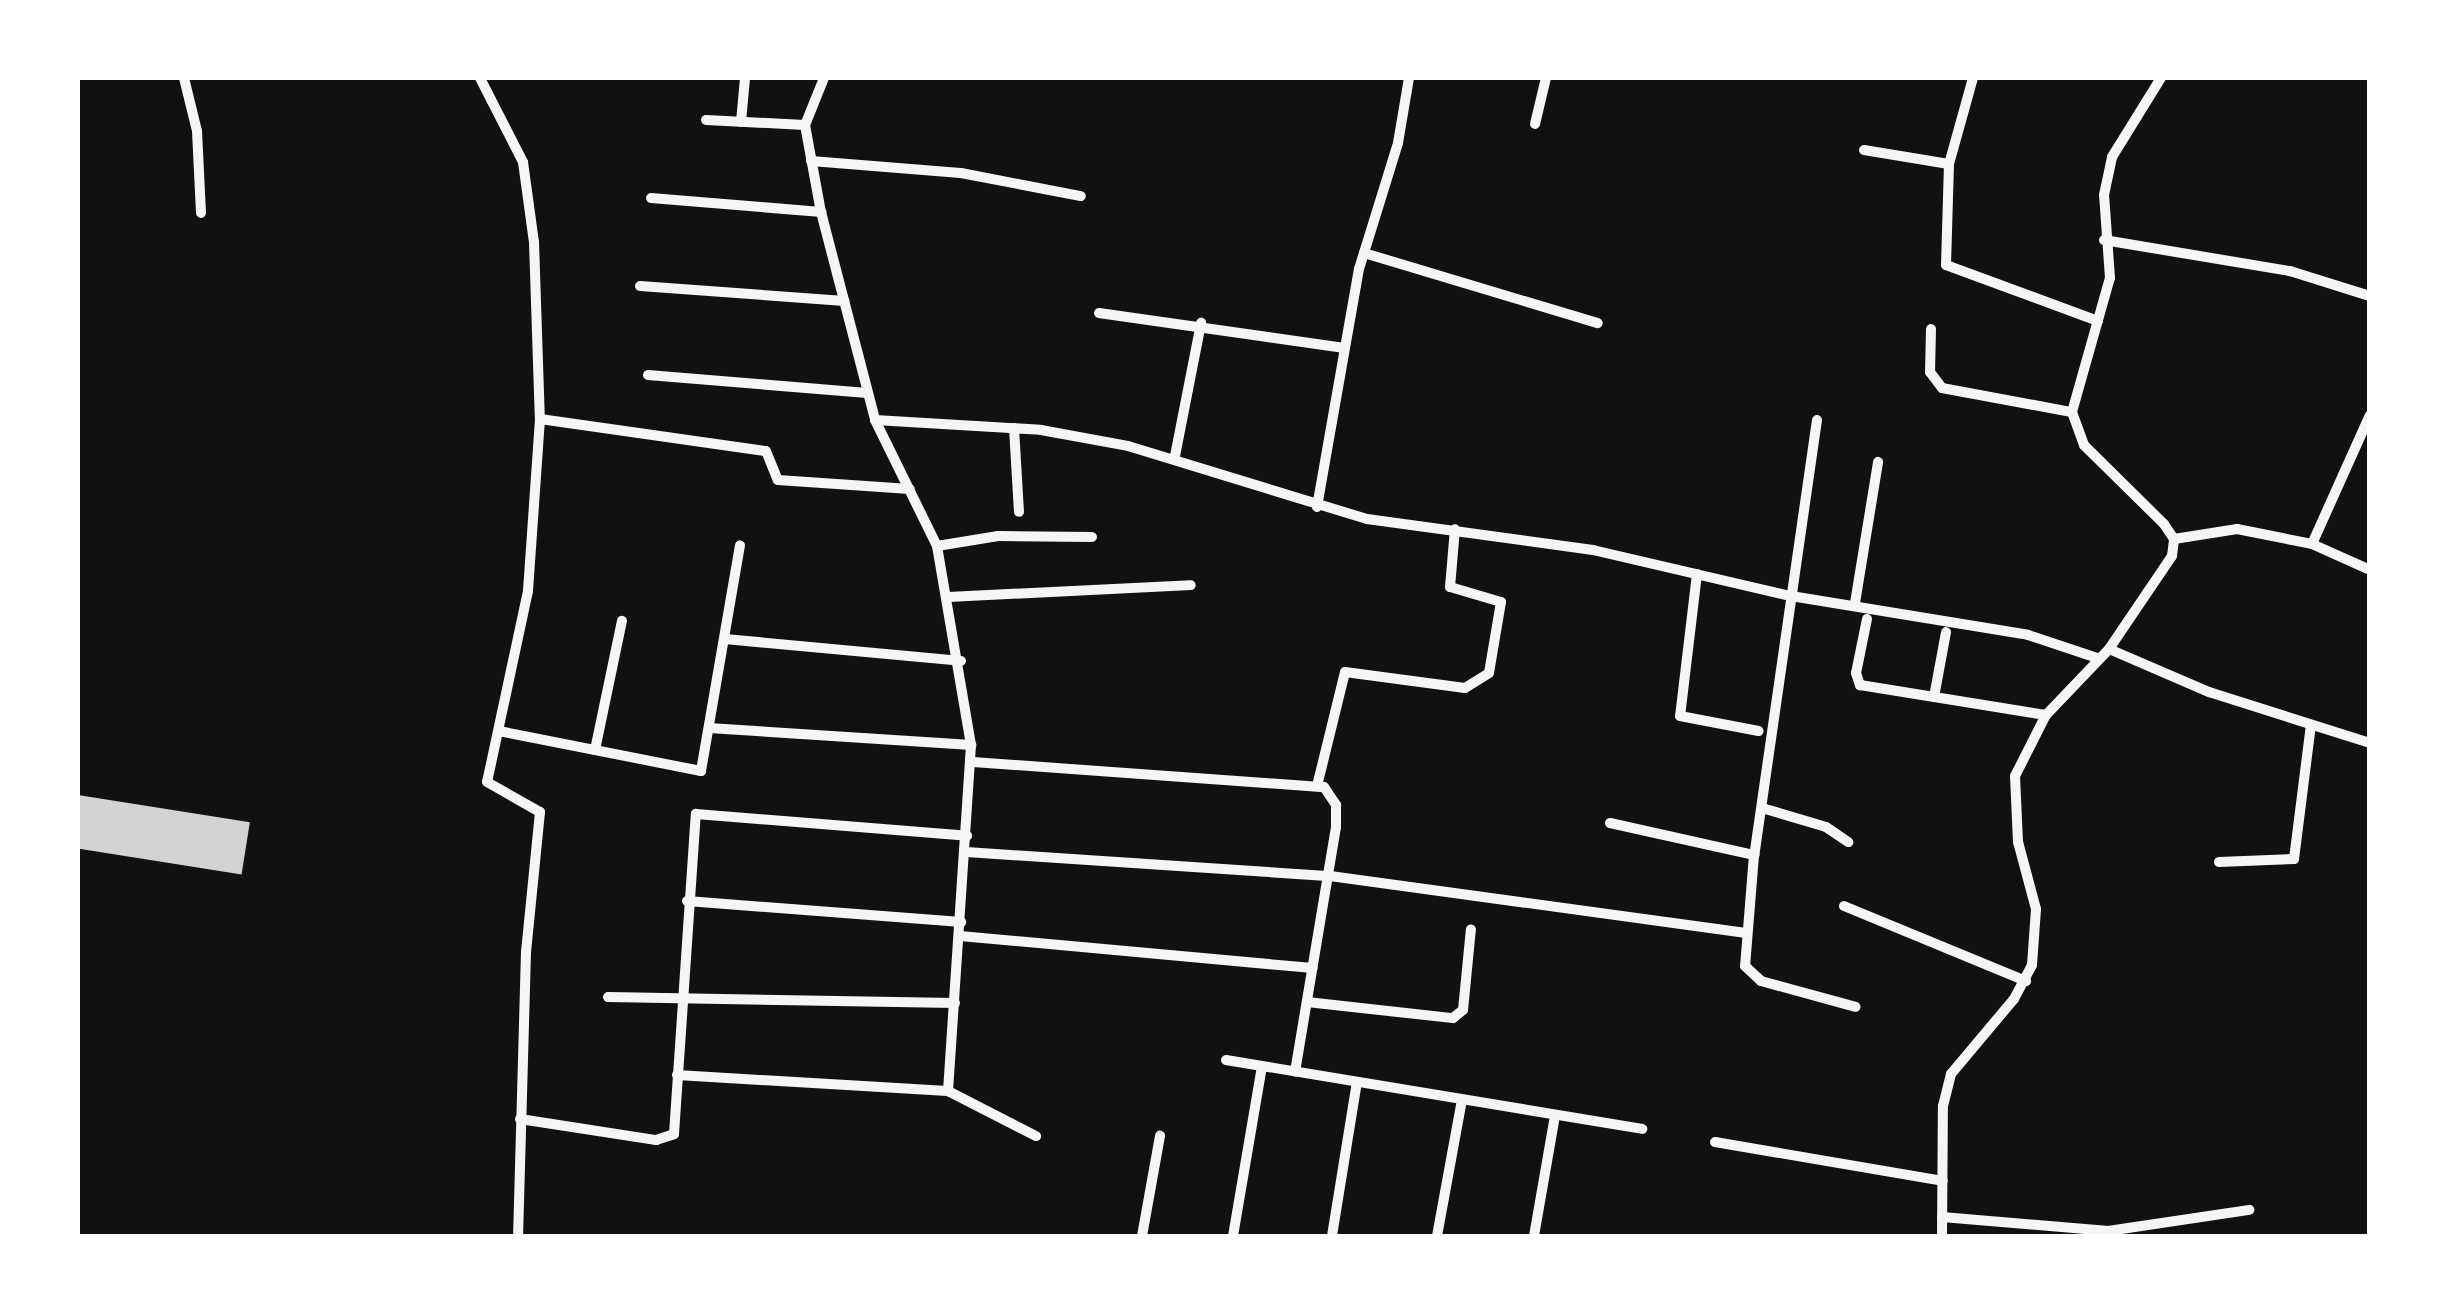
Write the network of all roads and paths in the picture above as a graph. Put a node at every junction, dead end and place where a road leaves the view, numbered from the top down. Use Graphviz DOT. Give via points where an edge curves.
graph roads {
  1 [pos="184,78"];
  2 [pos="480,78"];
  3 [pos="745,78"];
  4 [pos="824,78"];
  5 [pos="1409,78"];
  6 [pos="1546,78"];
  7 [pos="1974,78"];
  8 [pos="2161,78"];
  9 [pos="706,120"];
  10 [pos="741,122"];
  11 [pos="1534,124"];
  12 [pos="805,126"];
  13 [pos="1864,150"];
  14 [pos="811,161"];
  15 [pos="1948,164"];
  16 [pos="1081,196"];
  17 [pos="651,198"];
  18 [pos="820,212"];
  19 [pos="201,213"];
  20 [pos="2104,240"];
  21 [pos="1364,252"];
  22 [pos="640,286"];
  23 [pos="2370,296"];
  24 [pos="844,300"];
  25 [pos="1098,313"];
  26 [pos="2098,321"];
  27 [pos="1201,323"];
  28 [pos="1598,323"];
  29 [pos="1931,328"];
  30 [pos="1346,348"];
  31 [pos="648,375"];
  32 [pos="867,393"];
  33 [pos="2072,412"];
  34 [pos="2370,415"];
  35 [pos="540,419"];
  36 [pos="875,420"];
  37 [pos="1817,420"];
  38 [pos="1014,428"];
  39 [pos="1175,456"];
  40 [pos="1878,462"];
  41 [pos="910,489"];
  42 [pos="1318,507"];
  43 [pos="1019,512"];
  44 [pos="1454,529"];
  45 [pos="1092,537"];
  46 [pos="2174,539"];
  47 [pos="740,544"];
  48 [pos="2312,544"];
  49 [pos="937,546"];
  50 [pos="2370,570"];
  51 [pos="1698,574"];
  52 [pos="1191,585"];
  53 [pos="1792,596"];
  54 [pos="948,598"];
  55 [pos="1856,603"];
  56 [pos="1866,619"];
  57 [pos="622,622"];
  58 [pos="1946,632"];
  59 [pos="724,639"];
  60 [pos="2109,649"];
  61 [pos="2097,658"];
  62 [pos="961,661"];
  63 [pos="1934,697"];
  64 [pos="2046,715"];
  65 [pos="2311,725"];
  66 [pos="709,728"];
  67 [pos="499,731"];
  68 [pos="1759,731"];
  69 [pos="2370,743"];
  70 [pos="971,744"];
  71 [pos="595,750"];
  72 [pos="973,762"];
  73 [pos="1321,784"];
  74 [pos="1762,808"];
  75 [pos="1610,823"];
  76 [pos="967,836"];
  77 [pos="1848,842"];
  78 [pos="966,852"];
  79 [pos="1754,855"];
  80 [pos="2218,862"];
  81 [pos="1330,876"];
  82 [pos="687,901"];
  83 [pos="1844,906"];
  84 [pos="961,922"];
  85 [pos="1471,930"];
  86 [pos="1746,933"];
  87 [pos="960,936"];
  88 [pos="1313,968"];
  89 [pos="2026,981"];
  90 [pos="679,994"];
  91 [pos="608,997"];
  92 [pos="1306,1002"];
  93 [pos="955,1003"];
  94 [pos="1856,1007"];
  95 [pos="1226,1060"];
  96 [pos="1262,1066"];
  97 [pos="1295,1072"];
  98 [pos="677,1076"];
  99 [pos="1357,1082"];
  100 [pos="948,1091"];
  101 [pos="1462,1100"];
  102 [pos="1556,1116"];
  103 [pos="520,1119"];
  104 [pos="1642,1128"];
  105 [pos="1036,1136"];
  106 [pos="1160,1136"];
  107 [pos="1715,1142"];
  108 [pos="1942,1181"];
  109 [pos="2248,1210"];
  110 [pos="1942,1217"];
  111 [pos="2108,1234"];
  112 [pos="518,1236"];
  113 [pos="1142,1236"];
  114 [pos="1232,1236"];
  115 [pos="1332,1236"];
  116 [pos="1438,1236"];
  117 [pos="1534,1236"];
  118 [pos="1942,1236"];
  1 -- 19 [label="street" via="197,132"];
  2 -- 35 [label="street" via="523,162 534,242"];
  3 -- 10 [label="street"];
  4 -- 12 [label="street"];
  5 -- 21 [label="street" via="1398,143"];
  6 -- 11 [label="street"];
  7 -- 15 [label="street"];
  8 -- 20 [label="street" via="2112,157"];
  9 -- 10 [label="street"];
  10 -- 12 [label="street"];
  12 -- 14 [label="street"];
  13 -- 15 [label="street"];
  14 -- 16 [label="street" via="960,173"];
  14 -- 18 [label="street"];
  15 -- 26 [label="street" via="1942,250 1956,273"];
  17 -- 18 [label="street"];
  18 -- 24 [label="street"];
  20 -- 23 [label="street" via="2290,271"];
  20 -- 26 [label="street" via="2110,278"];
  21 -- 28 [label="street"];
  21 -- 30 [label="street"];
  22 -- 24 [label="street"];
  24 -- 32 [label="street"];
  25 -- 27 [label="street"];
  26 -- 33 [label="street"];
  27 -- 30 [label="street"];
  27 -- 39 [label="street"];
  29 -- 33 [label="street" via="1930,372 1942,388"];
  30 -- 42 [label="street"];
  31 -- 32 [label="street"];
  32 -- 36 [label="street"];
  33 -- 46 [label="street" via="2084,445"];
  34 -- 48 [label="street"];
  35 -- 41 [label="street" via="766,451 772,475"];
  35 -- 67 [label="street" via="528,591"];
  36 -- 38 [label="street"];
  36 -- 41 [label="street"];
  37 -- 53 [label="street"];
  38 -- 39 [label="street"];
  38 -- 43 [label="street"];
  39 -- 42 [label="street"];
  40 -- 55 [label="street"];
  41 -- 49 [label="street"];
  42 -- 44 [label="street"];
  44 -- 51 [label="street"];
  44 -- 73 [label="street" via="1450,587 1495,596 1502,606 1486,680 1465,688 1345,672"];
  45 -- 49 [label="street" via="998,536"];
  46 -- 48 [label="street" via="2237,529"];
  46 -- 60 [label="street" via="2165,574"];
  47 -- 59 [label="street"];
  48 -- 50 [label="street"];
  49 -- 54 [label="street"];
  51 -- 53 [label="street"];
  51 -- 68 [label="street" via="1680,716"];
  52 -- 54 [label="street"];
  53 -- 55 [label="street"];
  53 -- 74 [label="street"];
  54 -- 62 [label="street"];
  55 -- 61 [label="street" via="2028,634"];
  56 -- 63 [label="street" via="1858,683"];
  57 -- 71 [label="street"];
  58 -- 63 [label="street"];
  59 -- 62 [label="street"];
  59 -- 66 [label="street"];
  60 -- 61 [label="street"];
  60 -- 65 [label="street" via="2209,692"];
  61 -- 64 [label="street"];
  62 -- 70 [label="street"];
  63 -- 64 [label="street"];
  64 -- 89 [label="street" via="2016,776 2018,842 2037,925"];
  65 -- 69 [label="street"];
  65 -- 80 [label="street" via="2294,859"];
  66 -- 70 [label="street"];
  66 -- 71 [label="street" via="701,771"];
  67 -- 71 [label="street"];
  67 -- 103 [label="street" via="488,786 540,812"];
  70 -- 72 [label="street"];
  72 -- 73 [label="street"];
  72 -- 76 [label="street"];
  73 -- 81 [label="street" via="1336,805"];
  74 -- 77 [label="street" via="1826,827"];
  74 -- 79 [label="street"];
  75 -- 79 [label="street"];
  76 -- 78 [label="street"];
  76 -- 82 [label="street" via="696,814"];
  78 -- 81 [label="street"];
  78 -- 84 [label="street"];
  79 -- 86 [label="street"];
  81 -- 86 [label="street"];
  81 -- 88 [label="street"];
  82 -- 84 [label="street"];
  82 -- 90 [label="street"];
  83 -- 89 [label="street"];
  84 -- 87 [label="street"];
  85 -- 92 [label="street" via="1463,1010 1453,1018"];
  86 -- 94 [label="street" via="1744,966 1753,976"];
  87 -- 88 [label="street"];
  87 -- 93 [label="street"];
  88 -- 92 [label="street"];
  89 -- 108 [label="street" via="1951,1074 1943,1106"];
  90 -- 91 [label="street"];
  90 -- 93 [label="street"];
  90 -- 98 [label="street"];
  92 -- 97 [label="street"];
  93 -- 100 [label="street"];
  95 -- 96 [label="street"];
  96 -- 97 [label="street"];
  96 -- 114 [label="street"];
  97 -- 99 [label="street"];
  98 -- 100 [label="street"];
  98 -- 103 [label="street" via="674,1134 664,1140"];
  99 -- 101 [label="street"];
  99 -- 115 [label="street"];
  100 -- 105 [label="street"];
  101 -- 102 [label="street"];
  101 -- 116 [label="street"];
  102 -- 104 [label="street"];
  102 -- 117 [label="street"];
  103 -- 112 [label="street"];
  106 -- 113 [label="street"];
  107 -- 108 [label="street"];
  108 -- 110 [label="street"];
  109 -- 111 [label="street"];
  110 -- 111 [label="street"];
  110 -- 118 [label="street"];
}
